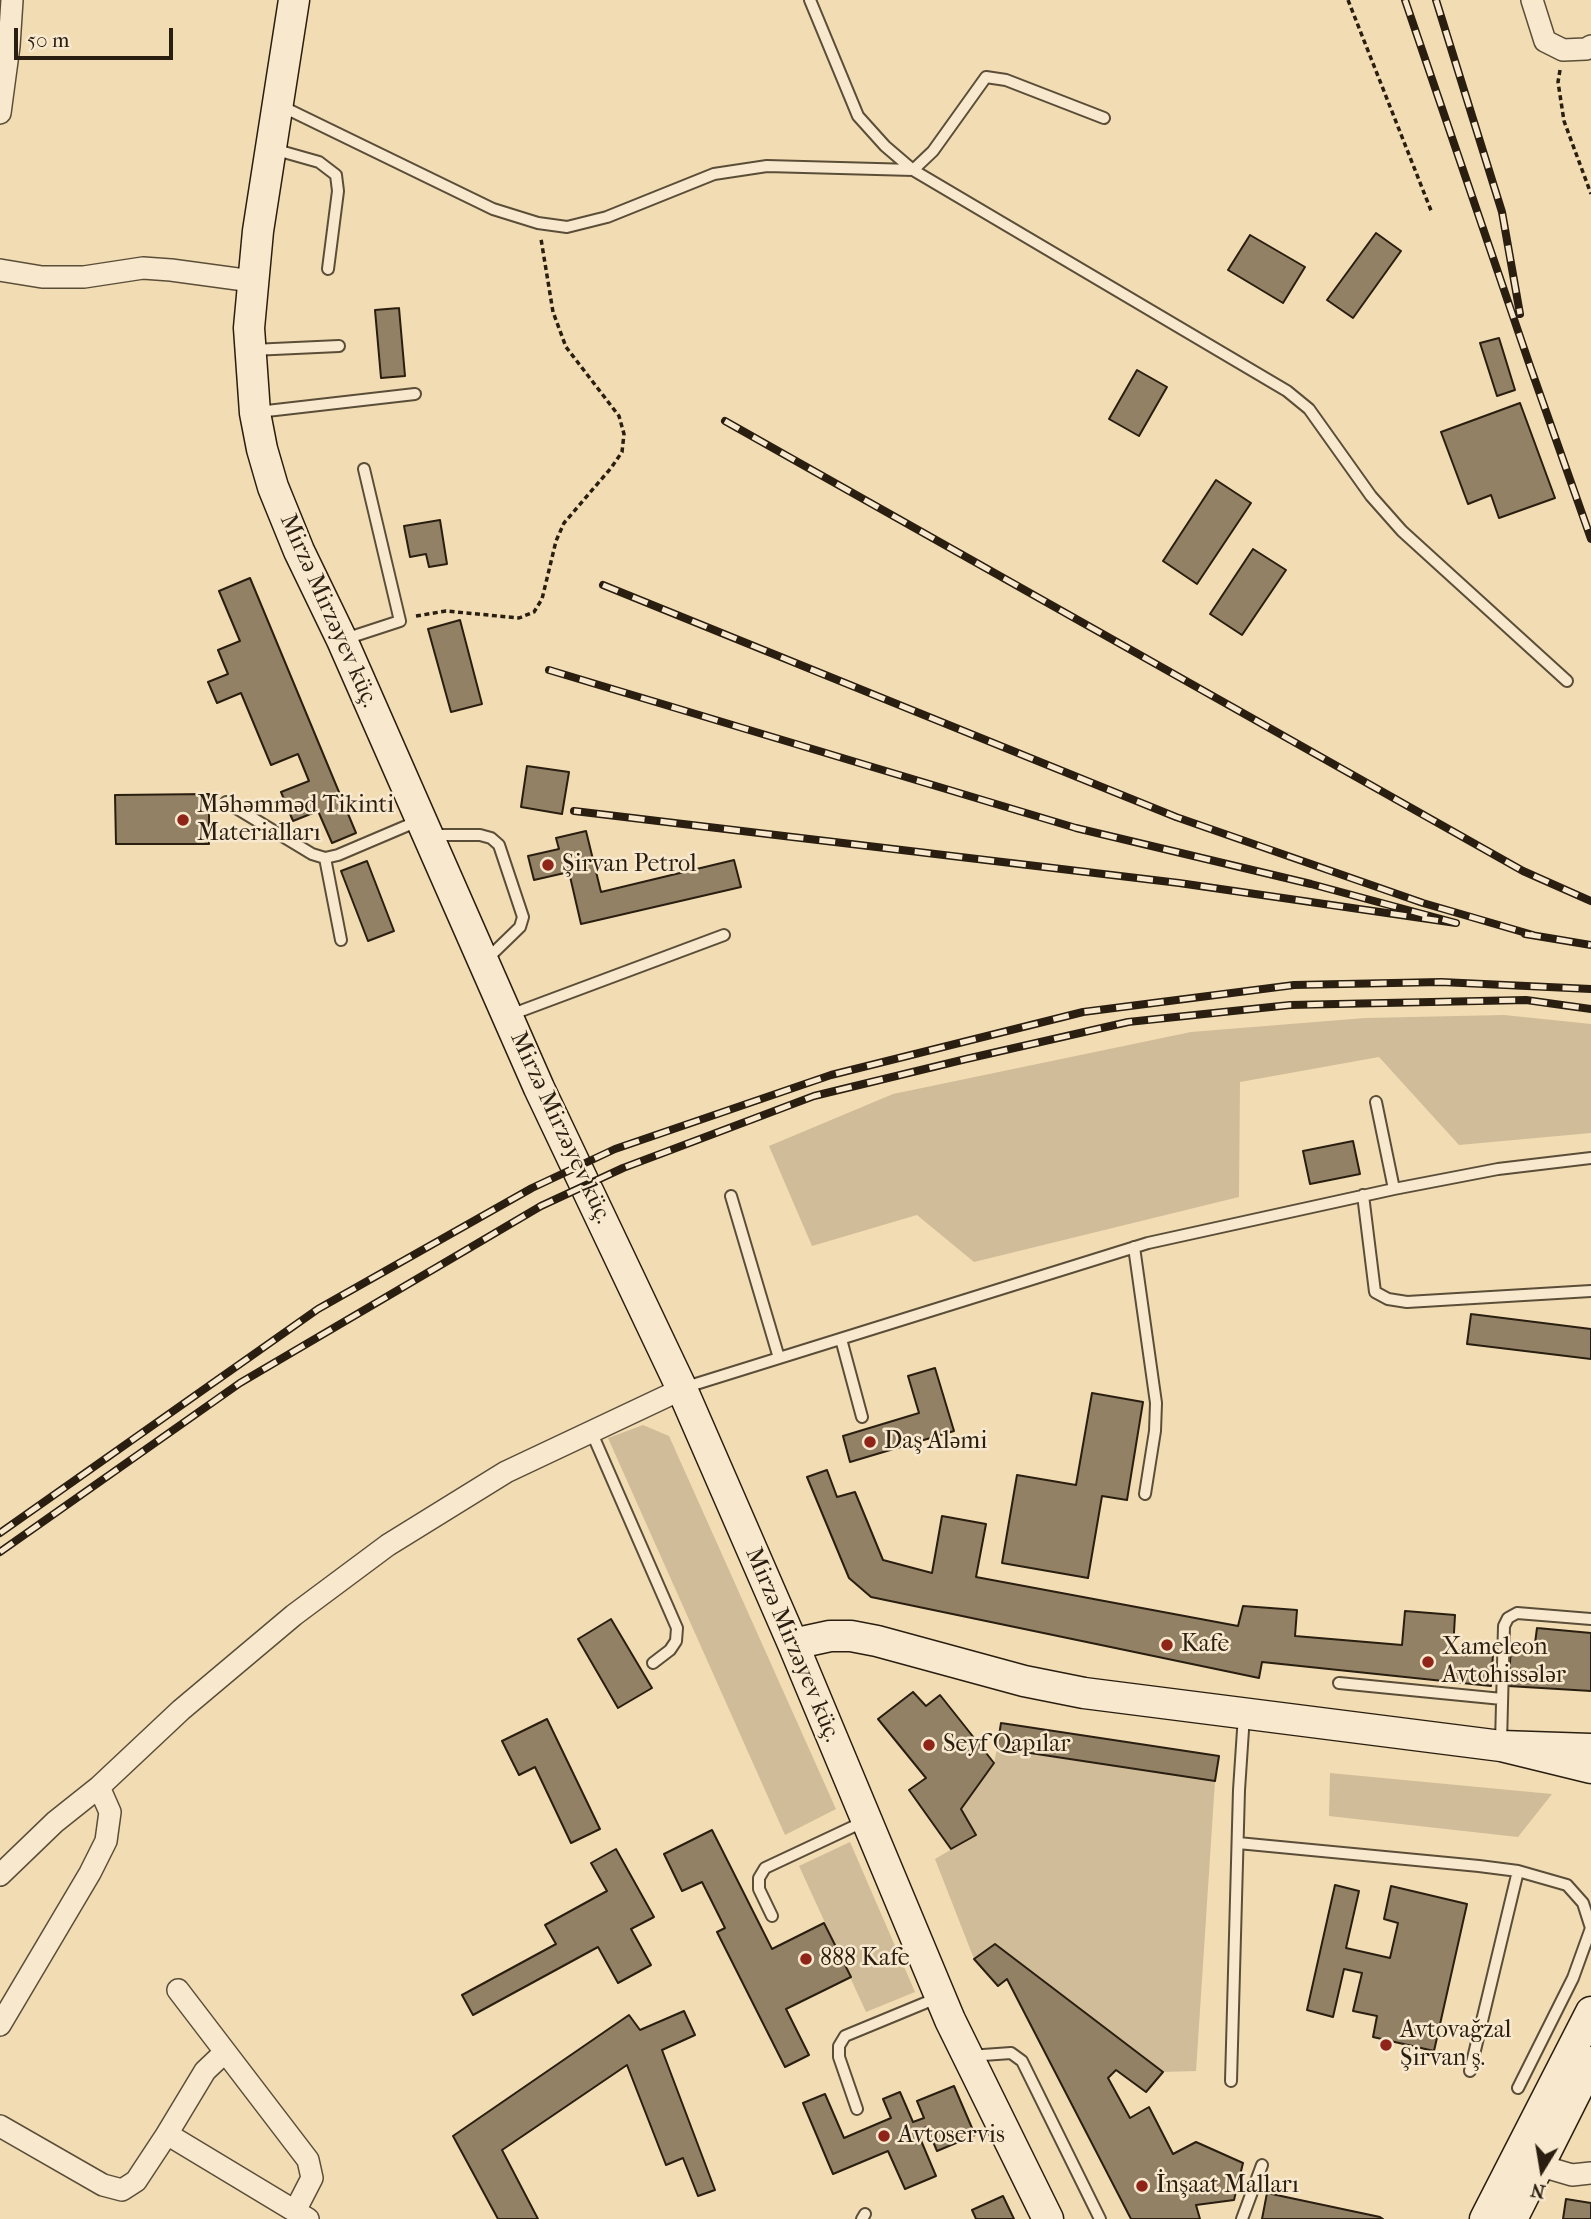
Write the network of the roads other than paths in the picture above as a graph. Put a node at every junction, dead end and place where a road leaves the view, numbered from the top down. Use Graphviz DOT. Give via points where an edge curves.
graph roads {
  1 [pos="12,0"];
  2 [pos="294,0"];
  3 [pos="810,0"];
  4 [pos="1532,0"];
  5 [pos="1591,46"];
  6 [pos="277,104"];
  7 [pos="0,113"];
  8 [pos="1104,118"];
  9 [pos="271,148"];
  10 [pos="913,170"];
  11 [pos="328,269"];
  12 [pos="0,270"];
  13 [pos="252,281"];
  14 [pos="339,346"];
  15 [pos="249,350"];
  16 [pos="415,394"];
  17 [pos="255,413"];
  18 [pos="364,468"];
  19 [pos="341,640"];
  20 [pos="1567,681"];
  21 [pos="226,802"];
  22 [pos="424,828"];
  23 [pos="325,858"];
  24 [pos="724,935"];
  25 [pos="341,940"];
  26 [pos="484,962"];
  27 [pos="508,1016"];
  28 [pos="1376,1102"];
  29 [pos="1591,1158"];
  30 [pos="1394,1189"];
  31 [pos="1363,1195"];
  32 [pos="731,1196"];
  33 [pos="1134,1247"];
  34 [pos="1591,1291"];
  35 [pos="841,1339"];
  36 [pos="779,1358"];
  37 [pos="682,1389"];
  38 [pos="862,1417"];
  39 [pos="590,1431"];
  40 [pos="1145,1494"];
  41 [pos="1591,1619"];
  42 [pos="793,1644"];
  43 [pos="653,1663"];
  44 [pos="1339,1683"];
  45 [pos="1502,1699"];
  46 [pos="1244,1715"];
  47 [pos="1501,1746"];
  48 [pos="1591,1749"];
  49 [pos="1591,1768"];
  50 [pos="99,1787"];
  51 [pos="866,1821"];
  52 [pos="1238,1843"];
  53 [pos="1518,1871"];
  54 [pos="0,1875"];
  55 [pos="772,1916"];
  56 [pos="178,1990"];
  57 [pos="940,1997"];
  58 [pos="1591,2012"];
  59 [pos="0,2025"];
  60 [pos="225,2052"];
  61 [pos="968,2056"];
  62 [pos="1591,2062"];
  63 [pos="1470,2071"];
  64 [pos="1231,2081"];
  65 [pos="1518,2088"];
  66 [pos="857,2109"];
  67 [pos="0,2126"];
  68 [pos="167,2134"];
  69 [pos="1262,2165"];
  70 [pos="1538,2165"];
  71 [pos="1591,2173"];
  72 [pos="302,2215"];
  73 [pos="1048,2219"];
  74 [pos="1100,2219"];
  75 [pos="1242,2219"];
  76 [pos="1485,2219"];
  77 [pos="1512,2219"];
  1 -- 7 [label="street"];
  2 -- 6 [label="main road, Mirzə Mirzəyev küç."];
  3 -- 10 [label="lane" via="858,116"];
  4 -- 5 [label="street" via="1545,41 1563,50"];
  6 -- 9 [label="main road, Mirzə Mirzəyev küç."];
  6 -- 10 [label="lane" via="493,209 567,227 607,217 714,174 767,166"];
  8 -- 10 [label="lane" via="1006,80 986,77 933,152"];
  9 -- 11 [label="lane" via="319,162 336,175"];
  9 -- 13 [label="main road, Mirzə Mirzəyev küç."];
  10 -- 20 [label="lane" via="1287,391 1309,409 1402,531"];
  12 -- 13 [label="street" via="84,277 143,268"];
  13 -- 15 [label="main road, Mirzə Mirzəyev küç."];
  14 -- 15 [label="lane"];
  15 -- 17 [label="main road, Mirzə Mirzəyev küç."];
  16 -- 17 [label="lane"];
  17 -- 19 [label="main road, Mirzə Mirzəyev küç." via="273,486"];
  18 -- 19 [label="lane" via="400,621"];
  19 -- 22 [label="main road, Mirzə Mirzəyev küç."];
  21 -- 23 [label="lane"];
  22 -- 23 [label="lane"];
  22 -- 26 [label="main road, Mirzə Mirzəyev küç."];
  22 -- 26 [label="lane" via="480,835 499,845 523,917 520,927"];
  23 -- 25 [label="lane"];
  24 -- 27 [label="lane"];
  26 -- 27 [label="main road, Mirzə Mirzəyev küç."];
  27 -- 37 [label="main road, Mirzə Mirzəyev küç."];
  28 -- 30 [label="lane"];
  29 -- 30 [label="lane" via="1498,1169"];
  30 -- 31 [label="lane"];
  31 -- 33 [label="lane"];
  31 -- 34 [label="lane" via="1375,1293 1388,1299 1407,1302"];
  32 -- 36 [label="lane"];
  33 -- 35 [label="lane"];
  33 -- 40 [label="lane" via="1156,1403"];
  35 -- 36 [label="lane"];
  35 -- 38 [label="lane"];
  36 -- 37 [label="lane"];
  37 -- 39 [label="street"];
  37 -- 42 [label="main road, Mirzə Mirzəyev küç."];
  39 -- 43 [label="lane" via="677,1628 670,1650"];
  39 -- 50 [label="street" via="506,1472 388,1545 293,1615"];
  41 -- 45 [label="lane" via="1517,1613 1508,1618"];
  42 -- 46 [label="main road" via="851,1636 1024,1681"];
  42 -- 51 [label="main road, Mirzə Mirzəyev küç."];
  44 -- 45 [label="lane"];
  45 -- 47 [label="lane"];
  46 -- 47 [label="main road"];
  46 -- 52 [label="lane"];
  47 -- 48 [label="main road"];
  47 -- 49 [label="main road"];
  50 -- 54 [label="street"];
  50 -- 59 [label="street" via="110,1812 106,1841"];
  51 -- 55 [label="lane" via="765,1868 759,1889"];
  51 -- 57 [label="main road, Mirzə Mirzəyev küç."];
  52 -- 53 [label="lane"];
  52 -- 64 [label="lane"];
  53 -- 63 [label="lane"];
  53 -- 65 [label="lane" via="1567,1885 1583,1903 1591,1928 1573,1978"];
  56 -- 60 [label="street"];
  57 -- 61 [label="main road, Mirzə Mirzəyev küç."];
  57 -- 66 [label="lane" via="845,2036 839,2057"];
  58 -- 76 [label="main road"];
  60 -- 68 [label="street" via="205,2071"];
  60 -- 72 [label="street" via="308,2160 312,2178"];
  61 -- 73 [label="main road, Mirzə Mirzəyev küç."];
  61 -- 74 [label="lane" via="1011,2053 1022,2061"];
  62 -- 70 [label="main road"];
  67 -- 68 [label="street" via="103,2185 122,2190 136,2181"];
  68 -- 72 [label="street"];
  69 -- 75 [label="lane"];
  70 -- 71 [label="street" via="1572,2175"];
  70 -- 77 [label="main road"];
}
